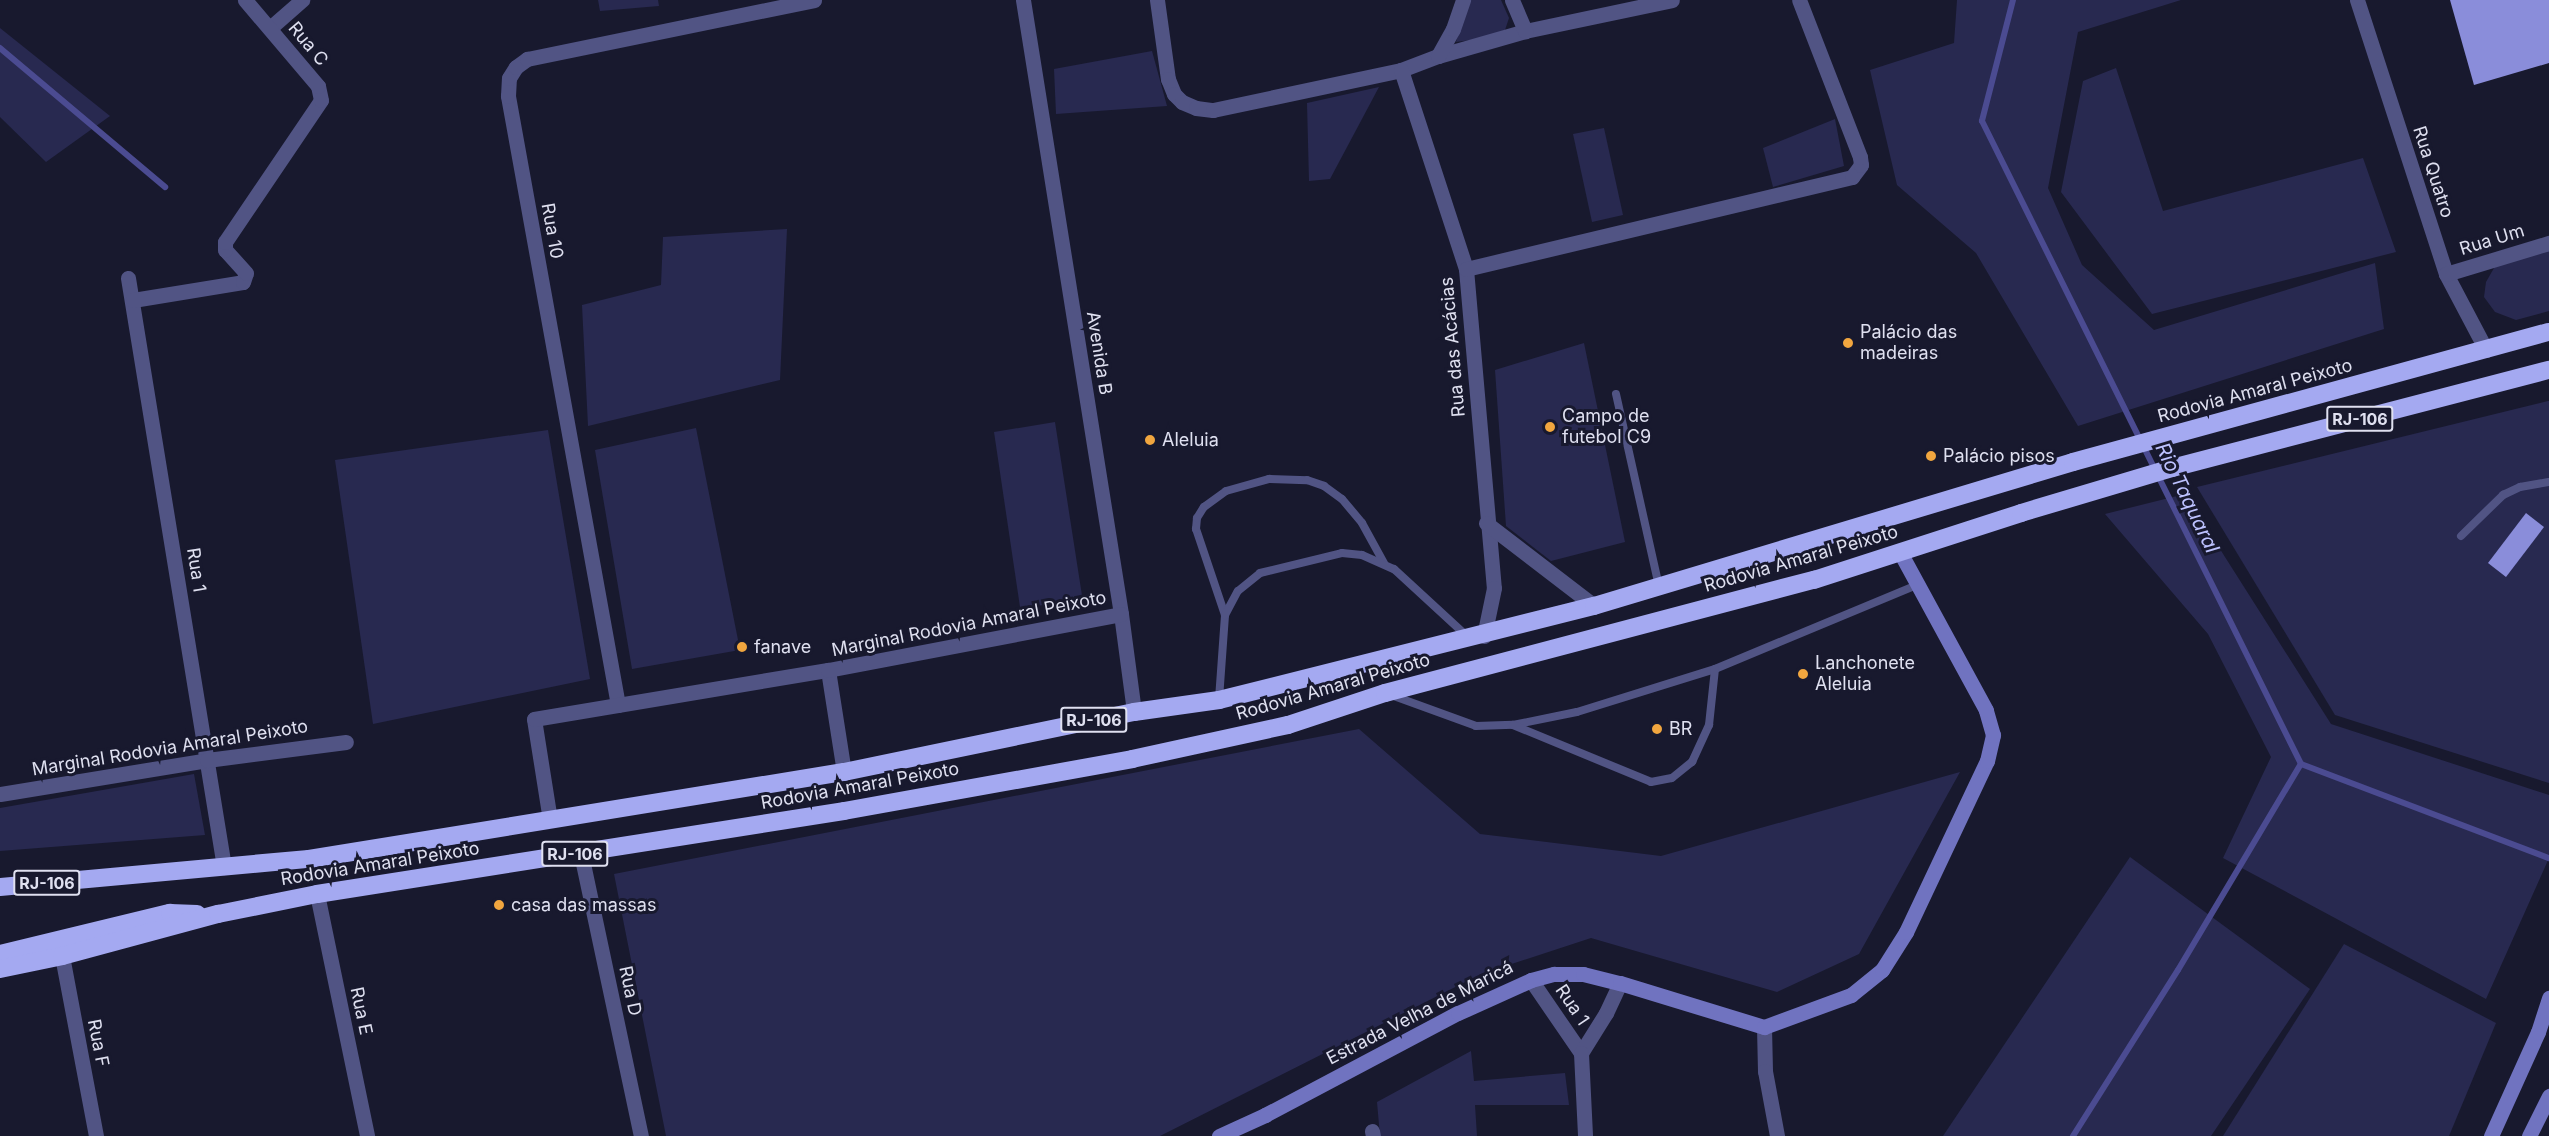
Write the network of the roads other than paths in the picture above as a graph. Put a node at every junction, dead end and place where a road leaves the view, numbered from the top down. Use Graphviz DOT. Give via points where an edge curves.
graph roads {
  1 [pos="245,0"];
  2 [pos="302,0"];
  3 [pos="814,0"];
  4 [pos="1023,0"];
  5 [pos="1157,0"];
  6 [pos="1463,0"];
  7 [pos="1512,0"];
  8 [pos="1672,0"];
  9 [pos="1799,0"];
  10 [pos="2356,0"];
  11 [pos="270,28"];
  12 [pos="1525,31"];
  13 [pos="1437,56"];
  14 [pos="1401,70"];
  15 [pos="2549,243"];
  16 [pos="1466,269"];
  17 [pos="2446,274"];
  18 [pos="129,278"];
  19 [pos="134,300"];
  20 [pos="2549,332"];
  21 [pos="2486,350"];
  22 [pos="2549,370"];
  23 [pos="2527,375"];
  24 [pos="2549,381"];
  25 [pos="1616,393"];
  26 [pos="2549,482"];
  27 [pos="1486,523"];
  28 [pos="2461,536"];
  29 [pos="1900,552"];
  30 [pos="1384,563"];
  31 [pos="1917,585"];
  32 [pos="1659,587"];
  33 [pos="1594,606"];
  34 [pos="1121,614"];
  35 [pos="1226,615"];
  36 [pos="1478,637"];
  37 [pos="1715,669"];
  38 [pos="828,670"];
  39 [pos="1385,693"];
  40 [pos="1219,700"];
  41 [pos="618,705"];
  42 [pos="1134,712"];
  43 [pos="1513,724"];
  44 [pos="346,742"];
  45 [pos="207,760"];
  46 [pos="844,772"];
  47 [pos="0,794"];
  48 [pos="550,820"];
  49 [pos="581,854"];
  50 [pos="225,867"];
  51 [pos="94,879"];
  52 [pos="0,887"];
  53 [pos="317,894"];
  54 [pos="0,899"];
  55 [pos="218,915"];
  56 [pos="0,954"];
  57 [pos="62,956"];
  58 [pos="0,969"];
  59 [pos="1531,980"];
  60 [pos="1620,983"];
  61 [pos="2549,998"];
  62 [pos="1764,1027"];
  63 [pos="1581,1053"];
  64 [pos="2549,1096"];
  65 [pos="96,1136"];
  66 [pos="367,1136"];
  67 [pos="641,1136"];
  68 [pos="1219,1136"];
  69 [pos="1585,1136"];
  70 [pos="1776,1136"];
  71 [pos="2491,1136"];
  72 [pos="2529,1136"];
  1 -- 11 [label="street, Rua C"];
  2 -- 11 [label="street"];
  3 -- 41 [label="street, Rua 10" via="527,59 509,78 508,96"];
  4 -- 34 [label="street, Avenida B"];
  5 -- 14 [label="street" via="1168,79 1174,94 1196,108 1214,110"];
  6 -- 13 [label="street" via="1453,29"];
  7 -- 12 [label="street"];
  8 -- 12 [label="street"];
  9 -- 16 [label="street" via="1860,157 1861,165 1852,177"];
  10 -- 17 [label="street, Rua Quatro"];
  11 -- 19 [label="street, Rua C" via="322,95 225,242 225,250 246,273 243,282"];
  12 -- 13 [label="street"];
  13 -- 14 [label="street"];
  14 -- 16 [label="street, Rua das Acácias"];
  15 -- 17 [label="street, Rua Um"];
  16 -- 27 [label="street, Rua das Acácias"];
  17 -- 21 [label="street, Rua Quatro"];
  18 -- 19 [label="street, Rua 1"];
  19 -- 45 [label="street, Rua 1"];
  20 -- 21 [label="highway, Rodovia Amaral Peixoto / RJ-106"];
  21 -- 32 [label="highway, Rodovia Amaral Peixoto / RJ-106" via="2073,462"];
  22 -- 23 [label="highway, Rodovia Amaral Peixoto / RJ-106"];
  23 -- 24 [label="highway"];
  23 -- 29 [label="highway, Rodovia Amaral Peixoto / RJ-106" via="2172,468"];
  25 -- 32 [label="lane"];
  26 -- 28 [label="lane" via="2520,487 2503,495"];
  27 -- 33 [label="street"];
  27 -- 36 [label="street, Rua das Acácias" via="1494,588"];
  29 -- 31 [label="street"];
  29 -- 39 [label="highway, Rodovia Amaral Peixoto / RJ-106" via="1814,580"];
  30 -- 35 [label="lane" via="1342,553 1260,573 1238,591"];
  30 -- 35 [label="lane" via="1362,523 1342,499 1324,486 1307,480 1269,479 1226,491 1204,507 1196,529"];
  30 -- 36 [label="lane"];
  31 -- 37 [label="lane"];
  31 -- 62 [label="street" via="1986,710 1993,735 1987,761 1906,932 1882,970 1851,995"];
  32 -- 33 [label="highway, Rodovia Amaral Peixoto / RJ-106"];
  33 -- 36 [label="highway, Rodovia Amaral Peixoto / RJ-106"];
  34 -- 38 [label="street, Marginal Rodovia Amaral Peixoto"];
  34 -- 42 [label="street, Avenida B"];
  35 -- 40 [label="lane"];
  36 -- 40 [label="highway, Rodovia Amaral Peixoto / RJ-106"];
  37 -- 43 [label="lane" via="1577,712"];
  37 -- 43 [label="lane" via="1709,724 1692,762 1672,778 1651,782"];
  38 -- 41 [label="street, Marginal Rodovia Amaral Peixoto"];
  38 -- 46 [label="street"];
  39 -- 43 [label="lane" via="1476,726"];
  39 -- 49 [label="highway, Rodovia Amaral Peixoto / RJ-106" via="1288,725 1132,759"];
  40 -- 42 [label="highway, Rodovia Amaral Peixoto / RJ-106"];
  41 -- 48 [label="street, Marginal Rodovia Amaral Peixoto" via="534,719"];
  42 -- 46 [label="highway, Rodovia Amaral Peixoto / RJ-106"];
  44 -- 45 [label="street, Marginal Rodovia Amaral Peixoto"];
  45 -- 47 [label="street, Marginal Rodovia Amaral Peixoto"];
  45 -- 50 [label="street, Rua 1"];
  46 -- 48 [label="highway, Rodovia Amaral Peixoto / RJ-106"];
  48 -- 50 [label="highway, Rodovia Amaral Peixoto / RJ-106" via="309,859"];
  49 -- 53 [label="highway, Rodovia Amaral Peixoto / RJ-106"];
  49 -- 67 [label="street, Rua D"];
  50 -- 51 [label="highway, Rodovia Amaral Peixoto / RJ-106"];
  51 -- 52 [label="highway, Rodovia Amaral Peixoto / RJ-106"];
  51 -- 54 [label="highway" via="51,894"];
  53 -- 55 [label="highway, Rodovia Amaral Peixoto / RJ-106"];
  53 -- 66 [label="street, Rua E"];
  55 -- 56 [label="highway" via="170,913"];
  55 -- 57 [label="highway, Rodovia Amaral Peixoto / RJ-106"];
  57 -- 58 [label="highway, Rodovia Amaral Peixoto / RJ-106"];
  57 -- 65 [label="street, Rua F"];
  59 -- 60 [label="street, Estrada Velha de Maricá" via="1554,974 1583,974"];
  59 -- 63 [label="street, Rua 1"];
  59 -- 68 [label="street, Estrada Velha de Maricá" via="1458,1013"];
  60 -- 62 [label="street, Estrada Velha de Maricá"];
  60 -- 63 [label="street, Rua 1"];
  61 -- 71 [label="street" via="2538,1032"];
  62 -- 70 [label="street" via="1765,1071"];
  63 -- 69 [label="street, Rua 1"];
  64 -- 72 [label="street"];
}
